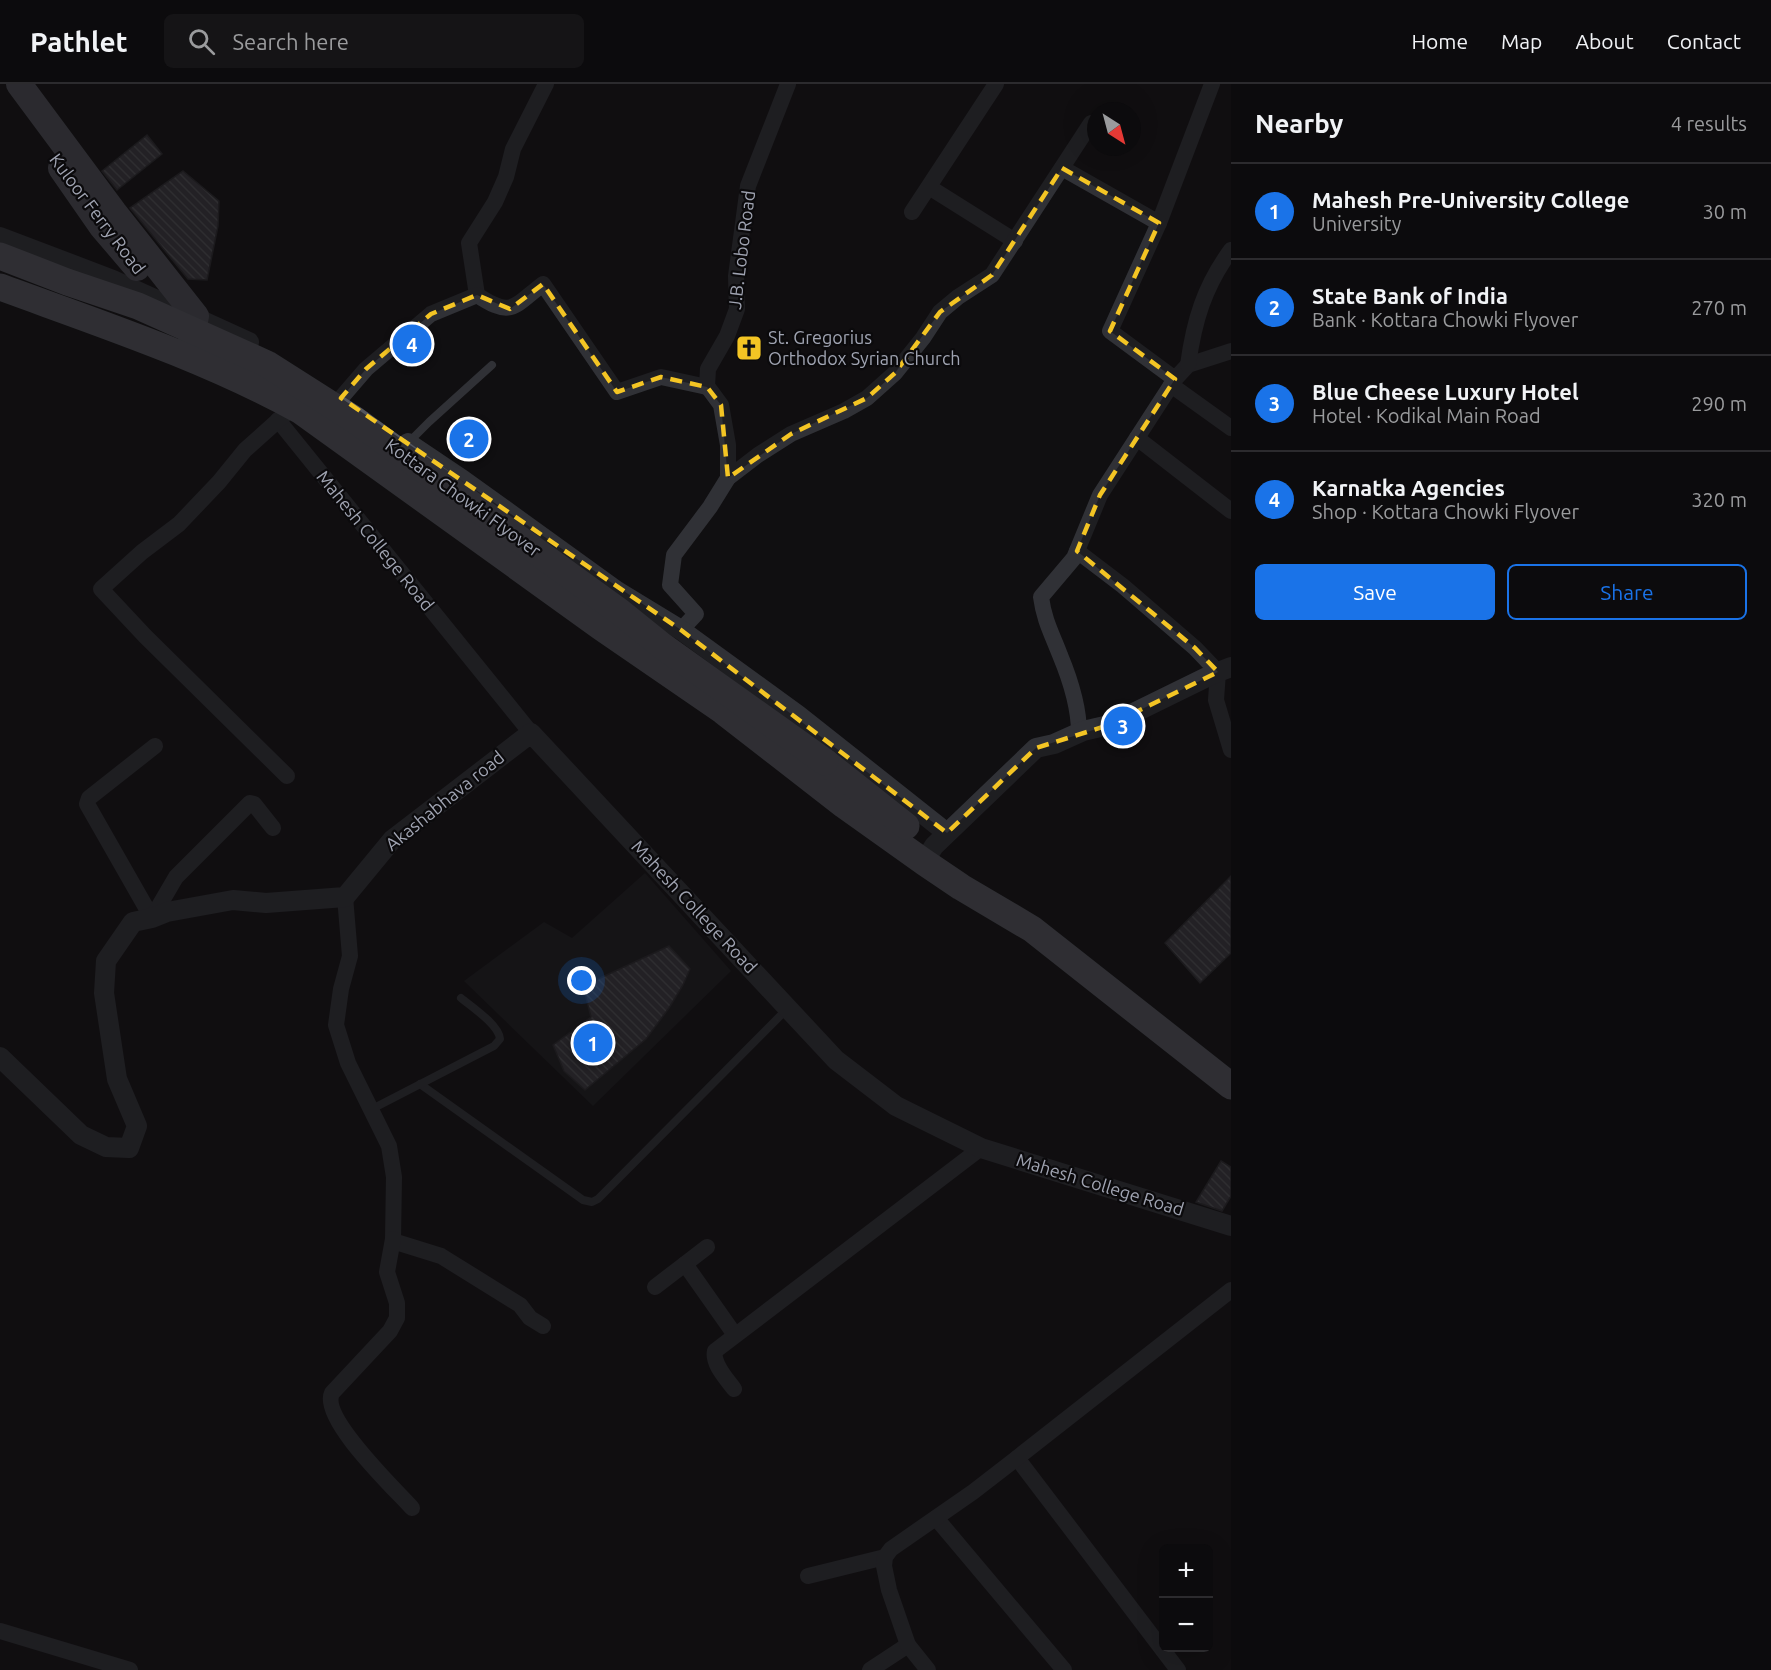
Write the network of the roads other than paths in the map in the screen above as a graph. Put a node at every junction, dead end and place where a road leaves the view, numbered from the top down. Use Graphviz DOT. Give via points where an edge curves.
graph roads {
  1 [pos="19,84"];
  2 [pos="545,84"];
  3 [pos="788,84"];
  4 [pos="996,84"];
  5 [pos="1212,84"];
  6 [pos="0,86"];
  7 [pos="1087,129"];
  8 [pos="1062,168"];
  9 [pos="929,187"];
  10 [pos="912,212"];
  11 [pos="1159,223"];
  12 [pos="0,237"];
  13 [pos="1015,241"];
  14 [pos="1231,250"];
  15 [pos="0,256"];
  16 [pos="0,287"];
  17 [pos="477,295"];
  18 [pos="168,304"];
  19 [pos="196,316"];
  20 [pos="1231,351"];
  21 [pos="176,354"];
  22 [pos="492,365"];
  23 [pos="1188,365"];
  24 [pos="1173,382"];
  25 [pos="707,387"];
  26 [pos="341,398"];
  27 [pos="286,413"];
  28 [pos="1231,428"];
  29 [pos="1137,438"];
  30 [pos="408,443"];
  31 [pos="728,478"];
  32 [pos="1231,511"];
  33 [pos="1077,550"];
  34 [pos="681,630"];
  35 [pos="1225,669"];
  36 [pos="531,733"];
  37 [pos="1079,733"];
  38 [pos="155,746"];
  39 [pos="1231,750"];
  40 [pos="286,776"];
  41 [pos="273,828"];
  42 [pos="935,847"];
  43 [pos="345,897"];
  44 [pos="152,918"];
  45 [pos="461,998"];
  46 [pos="788,1008"];
  47 [pos="0,1057"];
  48 [pos="1231,1065"];
  49 [pos="420,1084"];
  50 [pos="1231,1086"];
  51 [pos="372,1109"];
  52 [pos="981,1149"];
  53 [pos="1231,1226"];
  54 [pos="393,1239"];
  55 [pos="707,1247"];
  56 [pos="685,1264"];
  57 [pos="655,1287"];
  58 [pos="1231,1290"];
  59 [pos="543,1326"];
  60 [pos="735,1335"];
  61 [pos="734,1389"];
  62 [pos="1017,1458"];
  63 [pos="412,1508"];
  64 [pos="936,1518"];
  65 [pos="885,1557"];
  66 [pos="808,1576"];
  67 [pos="0,1631"];
  68 [pos="908,1645"];
  69 [pos="130,1670"];
  70 [pos="870,1670"];
  71 [pos="928,1670"];
  72 [pos="1064,1670"];
  73 [pos="1178,1670"];
  1 -- 19 [label="main road, Kuloor Ferry Road"];
  2 -- 17 [label="street" via="513,149 495,202 469,243"];
  3 -- 25 [label="street, J.B. Lobo Road" via="748,186 736,276 737,309 708,369"];
  4 -- 9 [label="street"];
  5 -- 11 [label="street"];
  6 -- 18 [label="main road, Kuloor Ferry Road" via="102,227"];
  7 -- 8 [label="street"];
  8 -- 11 [label="street"];
  8 -- 13 [label="street"];
  9 -- 10 [label="street"];
  9 -- 13 [label="street"];
  11 -- 24 [label="street" via="1110,331"];
  12 -- 18 [label="street"];
  13 -- 31 [label="street" via="992,275 940,312 895,373 867,398 790,434"];
  14 -- 23 [label="street" via="1214,272 1193,328"];
  15 -- 42 [label="highway, Kottara Chowki Flyover, bridge" via="138,306 267,364 355,420 825,762"];
  16 -- 21 [label="highway"];
  17 -- 25 [label="street" via="502,309 510,309 543,285 617,392 661,377"];
  17 -- 26 [label="street" via="431,314 366,369"];
  18 -- 19 [label="street"];
  18 -- 21 [label="main road"];
  19 -- 21 [label="main road"];
  19 -- 26 [label="street" via="254,344"];
  20 -- 23 [label="street"];
  21 -- 27 [label="highway" via="272,395"];
  22 -- 30 [label="lane"];
  23 -- 24 [label="street"];
  24 -- 28 [label="street"];
  24 -- 29 [label="street"];
  25 -- 31 [label="street" via="721,405 728,446"];
  26 -- 30 [label="street"];
  27 -- 36 [label="street, Mahesh College Road"];
  27 -- 40 [label="street" via="245,450 179,524 101,589"];
  27 -- 42 [label="highway" via="723,711 844,805"];
  29 -- 32 [label="street"];
  29 -- 33 [label="street" via="1100,495"];
  30 -- 34 [label="street" via="617,591"];
  31 -- 34 [label="street" via="674,555 670,585 696,614"];
  33 -- 35 [label="street"];
  33 -- 37 [label="street" via="1041,597 1043,616 1061,657 1079,717"];
  34 -- 42 [label="street" via="798,715"];
  35 -- 37 [label="street" via="1109,725"];
  35 -- 39 [label="street" via="1216,700"];
  36 -- 43 [label="street, Akashabhava road" via="392,840"];
  36 -- 46 [label="street, Mahesh College Road"];
  37 -- 42 [label="street" via="1036,748"];
  38 -- 44 [label="street" via="88,798 87,804"];
  41 -- 44 [label="street" via="250,803 176,878"];
  42 -- 48 [label="highway" via="1050,927"];
  42 -- 50 [label="highway" via="961,887 1032,929"];
  43 -- 44 [label="street" via="266,903 233,900"];
  43 -- 51 [label="street" via="350,956 336,1025 348,1064"];
  44 -- 47 [label="street" via="133,922 106,961 104,993 117,1079 137,1126 129,1148 106,1147 81,1135"];
  45 -- 49 [label="lane" via="495,1026 500,1039 494,1046"];
  46 -- 49 [label="lane" via="592,1202 583,1200"];
  46 -- 52 [label="street, Mahesh College Road" via="836,1060 896,1106"];
  49 -- 51 [label="lane"];
  51 -- 54 [label="street" via="390,1146"];
  52 -- 53 [label="street, Mahesh College Road"];
  52 -- 60 [label="street"];
  54 -- 59 [label="street" via="441,1256 520,1305"];
  54 -- 63 [label="street" via="387,1272 397,1303 397,1318 390,1331 332,1393 329,1404 351,1441"];
  55 -- 56 [label="street"];
  56 -- 57 [label="street"];
  56 -- 60 [label="street"];
  58 -- 62 [label="street"];
  60 -- 61 [label="street" via="714,1356"];
  62 -- 64 [label="street"];
  62 -- 73 [label="street"];
  64 -- 65 [label="street"];
  64 -- 72 [label="street"];
  65 -- 66 [label="street"];
  65 -- 68 [label="street" via="889,1590"];
  67 -- 69 [label="street"];
  68 -- 70 [label="street"];
  68 -- 71 [label="street"];
}
